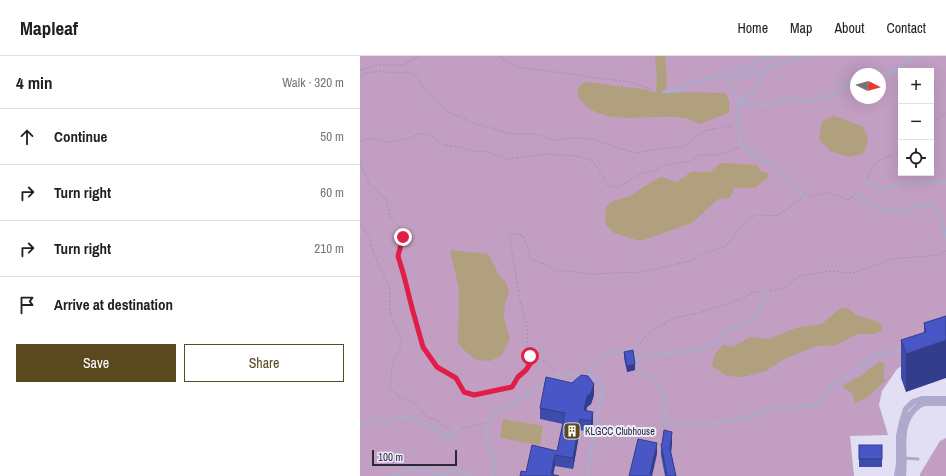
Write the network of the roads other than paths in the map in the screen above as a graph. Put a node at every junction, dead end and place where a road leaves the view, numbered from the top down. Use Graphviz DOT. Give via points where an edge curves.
graph roads {
  1 [pos="776,56"];
  2 [pos="805,56"];
  3 [pos="916,56"];
  4 [pos="761,73"];
  5 [pos="723,74"];
  6 [pos="886,74"];
  7 [pos="727,80"];
  8 [pos="850,81"];
  9 [pos="663,92"];
  10 [pos="739,102"];
  11 [pos="946,182"];
  12 [pos="866,183"];
  13 [pos="857,194"];
  14 [pos="804,197"];
  15 [pos="946,237"];
  16 [pos="765,292"];
  17 [pos="906,347"];
  18 [pos="638,360"];
  19 [pos="587,376"];
  20 [pos="946,399"];
  21 [pos="946,403"];
  22 [pos="360,424"];
  23 [pos="457,429"];
  24 [pos="904,458"];
  25 [pos="918,459"];
  26 [pos="395,476"];
  27 [pos="471,476"];
  28 [pos="492,476"];
  29 [pos="587,476"];
  30 [pos="897,476"];
  31 [pos="903,476"];
  1 -- 5 [label="lane"];
  2 -- 4 [label="lane" via="766,68"];
  3 -- 6 [label="lane"];
  4 -- 7 [label="lane" via="755,72"];
  4 -- 10 [label="lane" via="757,88"];
  5 -- 7 [label="lane"];
  5 -- 9 [label="lane"];
  7 -- 10 [label="lane"];
  8 -- 10 [label="lane" via="841,91 805,102 789,98 767,106"];
  10 -- 14 [label="lane" via="738,127 742,146 776,167"];
  11 -- 12 [label="lane" via="902,183 883,189"];
  13 -- 15 [label="lane" via="870,204 887,210 906,212 930,203 939,212"];
  16 -- 18 [label="lane" via="758,315 748,322 728,329 719,340 698,350 645,356"];
  17 -- 18 [label="lane" via="875,356 830,387 817,404 770,410 740,419 698,425 665,424 663,392 657,382 640,371"];
  18 -- 19 [label="lane" via="634,350 613,352 597,360"];
  19 -- 28 [label="lane" via="557,376 492,416 487,428 487,443 495,461"];
  19 -- 29 [label="lane" via="600,382 602,387"];
  20 -- 30 [label="street" via="922,399 913,402 906,409 899,436"];
  21 -- 24 [label="street" via="923,404 910,415 903,443"];
  22 -- 23 [label="lane" via="375,418 389,422 403,417 420,421 450,438"];
  24 -- 25 [label="lane"];
  24 -- 31 [label="street"];
  26 -- 27 [label="lane" via="415,468 440,474 457,469"];
}
